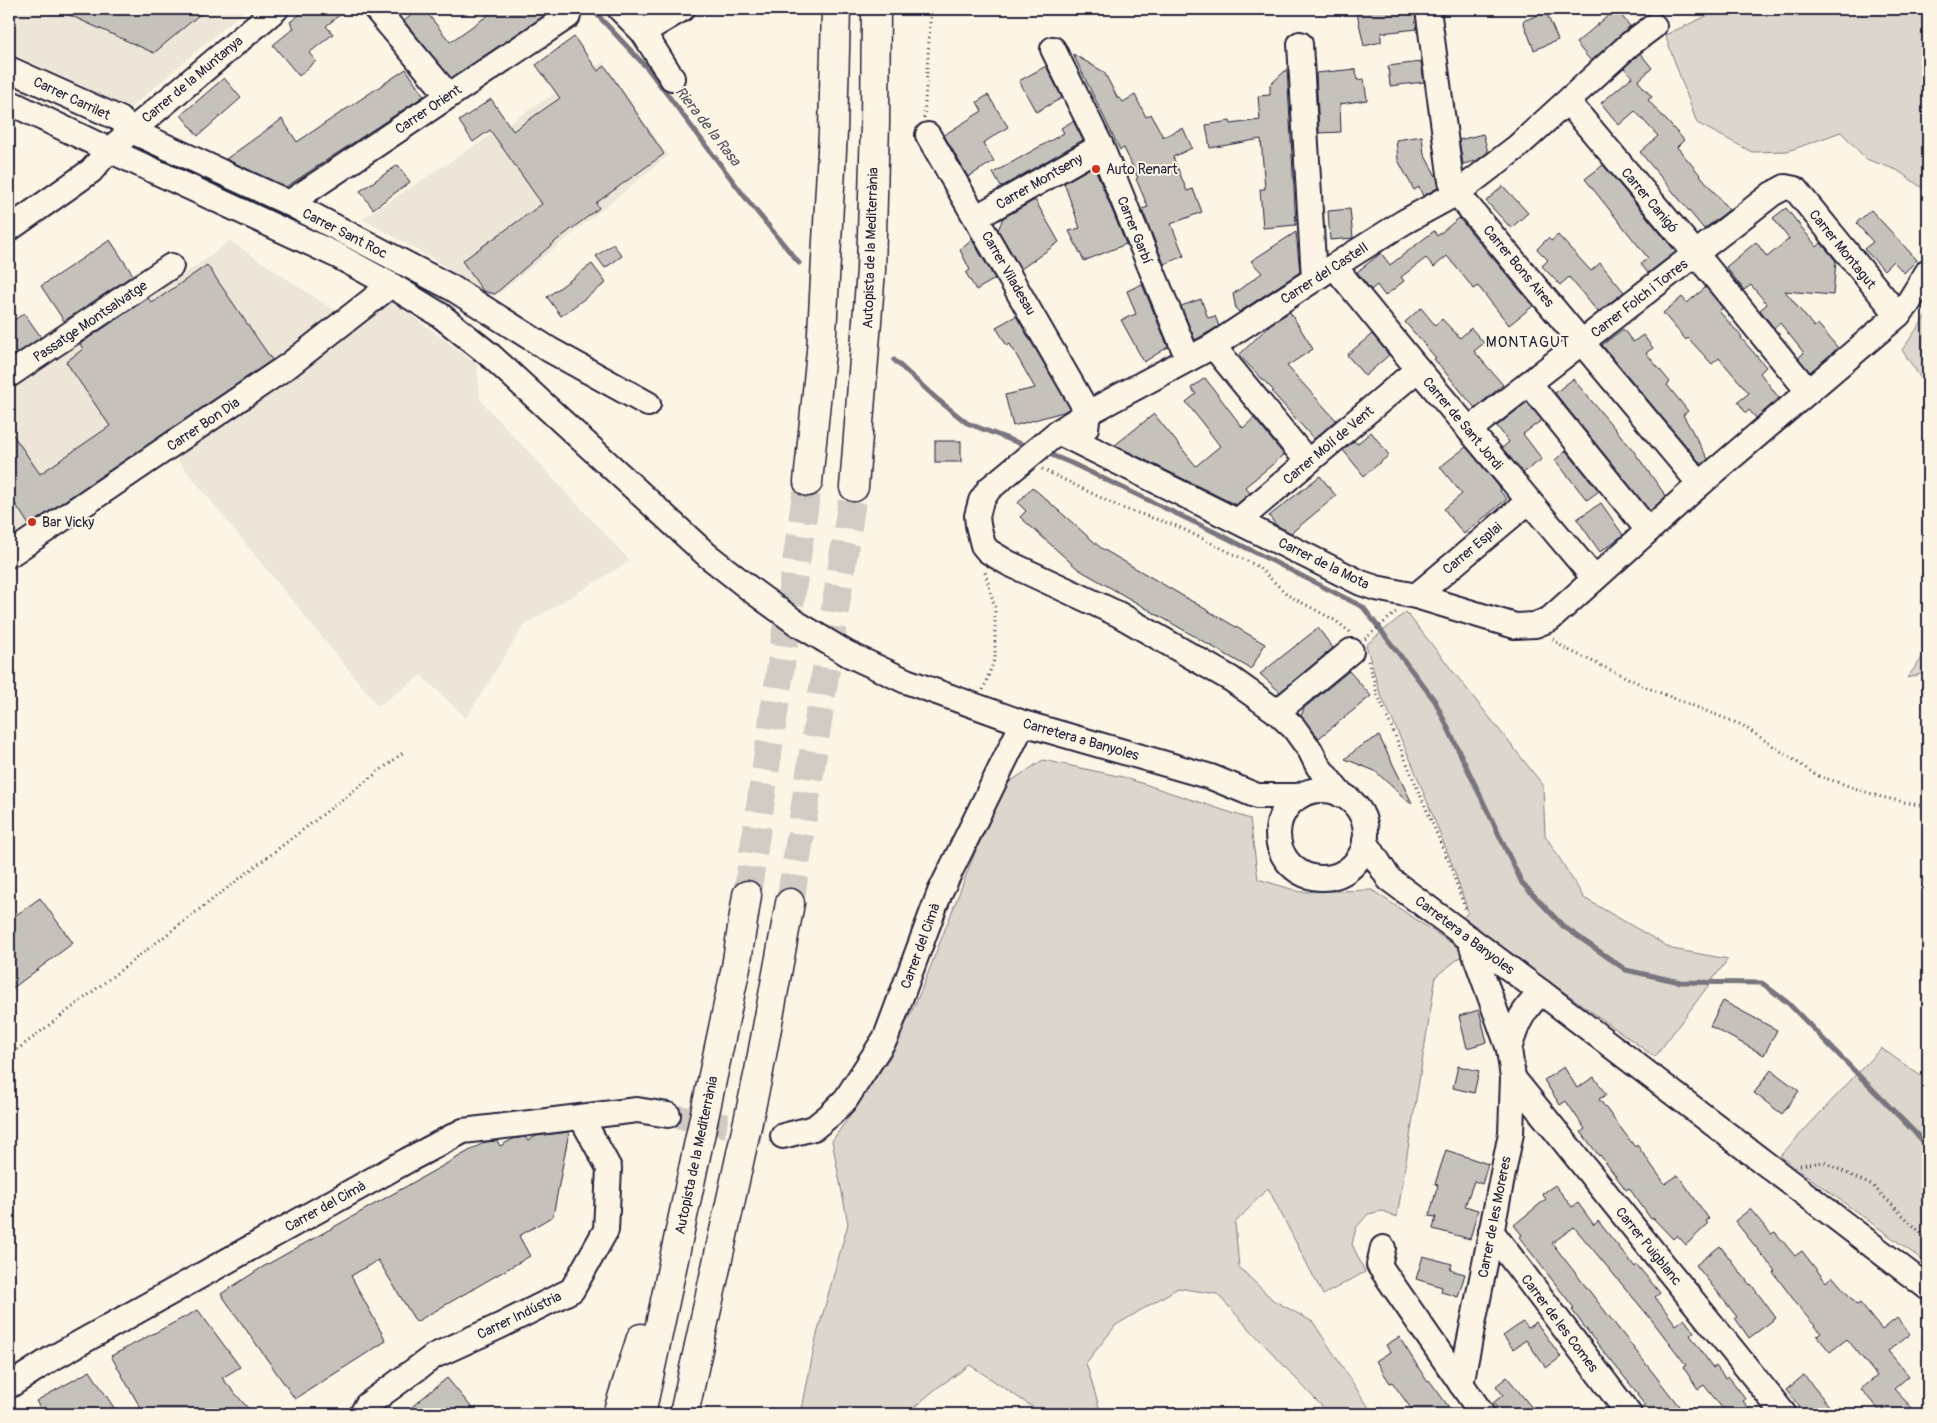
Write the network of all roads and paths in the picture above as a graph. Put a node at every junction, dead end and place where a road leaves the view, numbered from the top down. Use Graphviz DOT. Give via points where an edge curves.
graph roads {
  1 [pos="276,9"];
  2 [pos="376,9"];
  3 [pos="620,9"];
  4 [pos="682,9"];
  5 [pos="836,9"];
  6 [pos="876,9"];
  7 [pos="931,9"];
  8 [pos="1428,9"];
  9 [pos="568,16"];
  10 [pos="1654,26"];
  11 [pos="643,32"];
  12 [pos="1300,44"];
  13 [pos="1053,48"];
  14 [pos="9,69"];
  15 [pos="672,78"];
  16 [pos="448,95"];
  17 [pos="9,102"];
  18 [pos="1568,102"];
  19 [pos="132,131"];
  20 [pos="928,135"];
  21 [pos="1101,146"];
  22 [pos="109,150"];
  23 [pos="1785,187"];
  24 [pos="1457,193"];
  25 [pos="288,203"];
  26 [pos="977,218"];
  27 [pos="9,229"];
  28 [pos="1696,254"];
  29 [pos="171,266"];
  30 [pos="1334,266"];
  31 [pos="1928,271"];
  32 [pos="1314,278"];
  33 [pos="391,285"];
  34 [pos="1898,315"];
  35 [pos="1582,342"];
  36 [pos="1213,346"];
  37 [pos="1188,359"];
  38 [pos="1418,369"];
  39 [pos="9,376"];
  40 [pos="1529,383"];
  41 [pos="1808,391"];
  42 [pos="648,404"];
  43 [pos="1088,412"];
  44 [pos="1469,430"];
  45 [pos="1083,444"];
  46 [pos="1043,449"];
  47 [pos="1308,462"];
  48 [pos="808,482"];
  49 [pos="1700,484"];
  50 [pos="854,487"];
  51 [pos="1529,501"];
  52 [pos="1238,521"];
  53 [pos="1648,530"];
  54 [pos="9,555"];
  55 [pos="996,556"];
  56 [pos="1594,578"];
  57 [pos="1408,602"];
  58 [pos="1535,625"];
  59 [pos="1359,647"];
  60 [pos="981,695"];
  61 [pos="1285,720"];
  62 [pos="1023,723"];
  63 [pos="404,752"];
  64 [pos="1318,766"];
  65 [pos="1304,794"];
  66 [pos="1342,795"];
  67 [pos="1257,796"];
  68 [pos="1928,807"];
  69 [pos="1278,833"];
  70 [pos="1365,841"];
  71 [pos="1340,873"];
  72 [pos="1389,879"];
  73 [pos="747,895"];
  74 [pos="790,903"];
  75 [pos="1469,928"];
  76 [pos="1541,992"];
  77 [pos="728,1003"];
  78 [pos="1509,1049"];
  79 [pos="9,1056"];
  80 [pos="1513,1078"];
  81 [pos="668,1115"];
  82 [pos="581,1117"];
  83 [pos="783,1136"];
  84 [pos="1796,1165"];
  85 [pos="1491,1232"];
  86 [pos="1928,1240"];
  87 [pos="1383,1248"];
  88 [pos="1928,1288"];
  89 [pos="1461,1384"];
  90 [pos="9,1386"];
  91 [pos="362,1414"];
  92 [pos="617,1414"];
  93 [pos="641,1414"];
  94 [pos="684,1414"];
  95 [pos="1482,1414"];
  96 [pos="1628,1414"];
  97 [pos="1784,1414"];
  1 -- 19 [label="street, Carrer de la Muntanya"];
  2 -- 16 [label="street"];
  3 -- 11 [label="street"];
  4 -- 11 [label="street"];
  5 -- 48 [label="highway" via="822,341"];
  6 -- 50 [label="highway, Autopista de la Mediterrània" via="871,270"];
  7 -- 20 [label="path" via="924,121"];
  8 -- 24 [label="street, Carrer Bons Aires" via="1451,181"];
  9 -- 16 [label="street, Carrer Orient"];
  10 -- 18 [label="street, Carrer del Castell"];
  11 -- 15 [label="street"];
  12 -- 32 [label="street"];
  13 -- 21 [label="street, Carrer Garbí"];
  14 -- 19 [label="street, Carrer Carrilet" via="120,120"];
  16 -- 25 [label="street, Carrer Orient"];
  17 -- 22 [label="street, Carretera a Banyoles"];
  18 -- 24 [label="street, Carrer del Castell"];
  18 -- 28 [label="street, Carrer Canigó"];
  19 -- 22 [label="street, Carrer de la Muntanya"];
  19 -- 25 [label="street, Carrer Sant Roc"];
  20 -- 26 [label="street, Carrer Viladesau"];
  21 -- 26 [label="street, Carrer Montseny"];
  21 -- 37 [label="street, Carrer Garbí"];
  22 -- 27 [label="street, Carrer de la Muntanya" via="91,171"];
  22 -- 33 [label="street, Carretera a Banyoles" via="336,255"];
  23 -- 28 [label="street, Carrer Folch i Torres"];
  23 -- 34 [label="street, Carrer Montagut" via="1795,190"];
  24 -- 30 [label="street, Carrer del Castell"];
  24 -- 35 [label="street, Carrer Bons Aires"];
  25 -- 42 [label="street, Carrer Sant Roc" via="452,288 550,350"];
  26 -- 43 [label="street, Carrer Viladesau"];
  28 -- 35 [label="street, Carrer Folch i Torres"];
  28 -- 41 [label="street, Carrer Canigó"];
  29 -- 39 [label="street, Passatge Montsalvatge"];
  30 -- 32 [label="street, Carrer del Castell"];
  30 -- 38 [label="street, Carrer de Sant Jordi"];
  31 -- 34 [label="street"];
  32 -- 36 [label="street, Carrer del Castell"];
  33 -- 54 [label="street, Carrer Bon Dia" via="289,365"];
  33 -- 62 [label="street, Carretera a Banyoles" via="440,315 490,356 707,554 798,624 848,654 906,681"];
  34 -- 41 [label="street"];
  35 -- 40 [label="street, Carrer Folch i Torres"];
  35 -- 49 [label="street, Carrer Bons Aires"];
  36 -- 37 [label="street, Carrer del Castell"];
  36 -- 47 [label="street"];
  37 -- 43 [label="street, Carrer del Castell"];
  38 -- 44 [label="street, Carrer de Sant Jordi"];
  38 -- 47 [label="street, Carrer Molí de Vent"];
  40 -- 44 [label="street, Carrer Folch i Torres"];
  40 -- 53 [label="street"];
  41 -- 49 [label="street"];
  43 -- 45 [label="street"];
  43 -- 46 [label="street, Carrer del Castell"];
  44 -- 51 [label="street, Carrer de Sant Jordi"];
  45 -- 46 [label="street, Carrer de la Mota"];
  45 -- 52 [label="street, Carrer de la Mota"];
  46 -- 55 [label="street, Carrer del Castell" via="989,489 981,501 977,516 980,536 983,545"];
  46 -- 59 [label="path" via="1122,508 1177,526 1257,566 1288,595 1336,621"];
  47 -- 52 [label="street, Carrer Molí de Vent"];
  49 -- 53 [label="street"];
  51 -- 56 [label="street, Carrer de Sant Jordi"];
  51 -- 57 [label="street, Carrer Esplai"];
  52 -- 57 [label="street, Carrer de la Mota" via="1361,583"];
  53 -- 56 [label="street"];
  55 -- 60 [label="path" via="985,569 995,608 995,658"];
  55 -- 61 [label="street" via="1118,614 1231,679"];
  56 -- 58 [label="street" via="1550,619"];
  57 -- 58 [label="street, Carrer de la Mota" via="1515,626"];
  57 -- 59 [label="path"];
  58 -- 68 [label="path" via="1564,648 1653,690 1742,725 1816,775 1880,797"];
  59 -- 61 [label="street"];
  59 -- 75 [label="path" via="1450,865"];
  61 -- 64 [label="street" via="1310,750"];
  62 -- 67 [label="street, Carretera a Banyoles" via="1211,778"];
  62 -- 83 [label="street, Carrer del Cimà" via="940,892 886,1037 846,1099 830,1115 814,1128"];
  63 -- 79 [label="path"];
  64 -- 65 [label="street"];
  64 -- 66 [label="street"];
  65 -- 66 [label="street" via="1322,790"];
  65 -- 67 [label="street, Carretera a Banyoles"];
  65 -- 69 [label="street" via="1285,810"];
  66 -- 70 [label="street" via="1359,811"];
  67 -- 69 [label="street"];
  69 -- 71 [label="street" via="1283,854 1298,870 1319,877"];
  70 -- 71 [label="street" via="1359,857"];
  70 -- 72 [label="street, Carretera a Banyoles"];
  71 -- 72 [label="street, Carretera a Banyoles" via="1369,873"];
  72 -- 75 [label="street, Carretera a Banyoles"];
  73 -- 77 [label="highway, Autopista de la Mediterrània"];
  74 -- 94 [label="highway" via="759,1071"];
  75 -- 76 [label="street, Carretera a Banyoles"];
  75 -- 78 [label="street, Carrer de les Moreres"];
  76 -- 78 [label="street, Carrer de les Moreres" via="1515,1027"];
  76 -- 88 [label="street, Carretera a Banyoles"];
  77 -- 92 [label="highway" via="652,1303"];
  77 -- 93 [label="highway, Autopista de la Mediterrània"];
  78 -- 80 [label="street, Carrer de les Moreres"];
  80 -- 85 [label="street, Carrer de les Moreres" via="1511,1133"];
  80 -- 97 [label="street, Carrer Puigblanc"];
  81 -- 82 [label="street, Carrer del Cimà" via="637,1110"];
  82 -- 90 [label="street, Carrer del Cimà" via="463,1131 51,1358"];
  82 -- 91 [label="street, Carrer Indústria" via="610,1168 606,1230 572,1290 434,1356 368,1405"];
  84 -- 86 [label="path" via="1824,1162 1873,1186"];
  85 -- 89 [label="street, Carrer de les Moreres"];
  85 -- 96 [label="street, Carrer de les Comes"];
  87 -- 89 [label="street" via="1379,1265"];
  89 -- 95 [label="street"];
}
